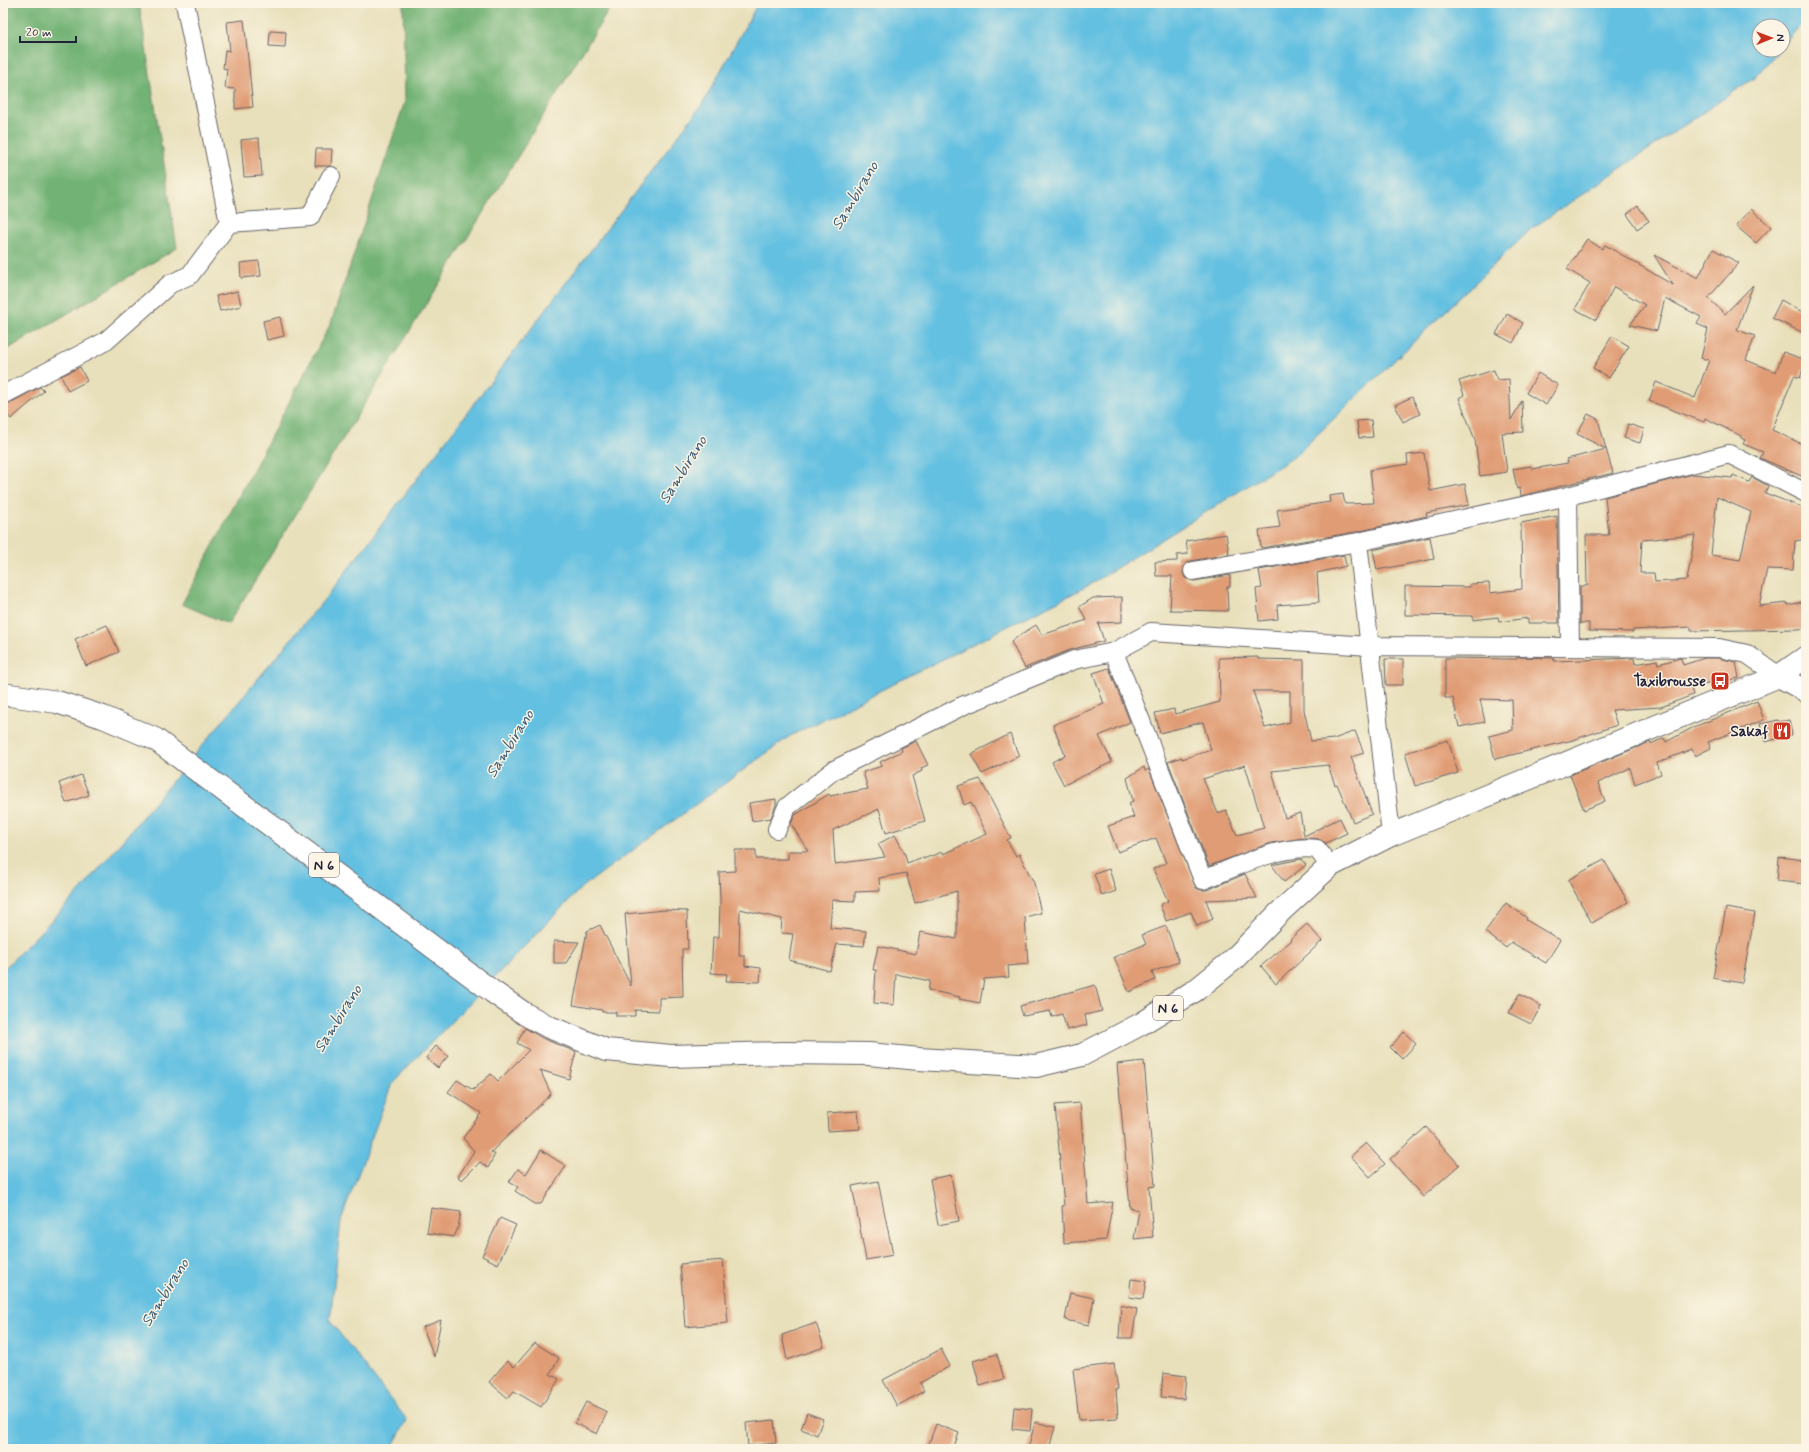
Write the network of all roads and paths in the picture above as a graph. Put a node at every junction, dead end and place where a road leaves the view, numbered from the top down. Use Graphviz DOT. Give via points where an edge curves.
graph roads {
  1 [pos="185,3"];
  2 [pos="331,176"];
  3 [pos="229,223"];
  4 [pos="3,395"];
  5 [pos="1806,493"];
  6 [pos="1568,496"];
  7 [pos="1358,542"];
  8 [pos="1193,571"];
  9 [pos="1370,646"];
  10 [pos="1570,646"];
  11 [pos="1114,652"];
  12 [pos="1806,657"];
  13 [pos="1779,676"];
  14 [pos="1806,691"];
  15 [pos="3,694"];
  16 [pos="777,829"];
  17 [pos="1391,835"];
  18 [pos="1330,866"];
  1 -- 3 [label="street"];
  2 -- 3 [label="street" via="310,217"];
  3 -- 4 [label="street" via="190,274 170,284 106,341"];
  5 -- 6 [label="street" via="1729,454"];
  6 -- 7 [label="street"];
  6 -- 10 [label="street"];
  7 -- 8 [label="street"];
  7 -- 9 [label="street"];
  9 -- 10 [label="street"];
  9 -- 11 [label="street" via="1151,632"];
  9 -- 17 [label="street"];
  10 -- 13 [label="street" via="1719,648 1747,654"];
  11 -- 16 [label="street" via="1074,660 962,706 834,770 787,807"];
  11 -- 18 [label="street" via="1203,880 1261,858 1306,848 1317,849"];
  12 -- 13 [label="main road, N 6"];
  13 -- 14 [label="main road"];
  13 -- 17 [label="main road, N 6"];
  15 -- 18 [label="main road, N 6" via="57,702 103,717 155,739 493,992 537,1020 606,1050 671,1056 869,1054 919,1060 1036,1066 1082,1055 1141,1024 1196,990 1233,960"];
  17 -- 18 [label="main road, N 6"];
}
